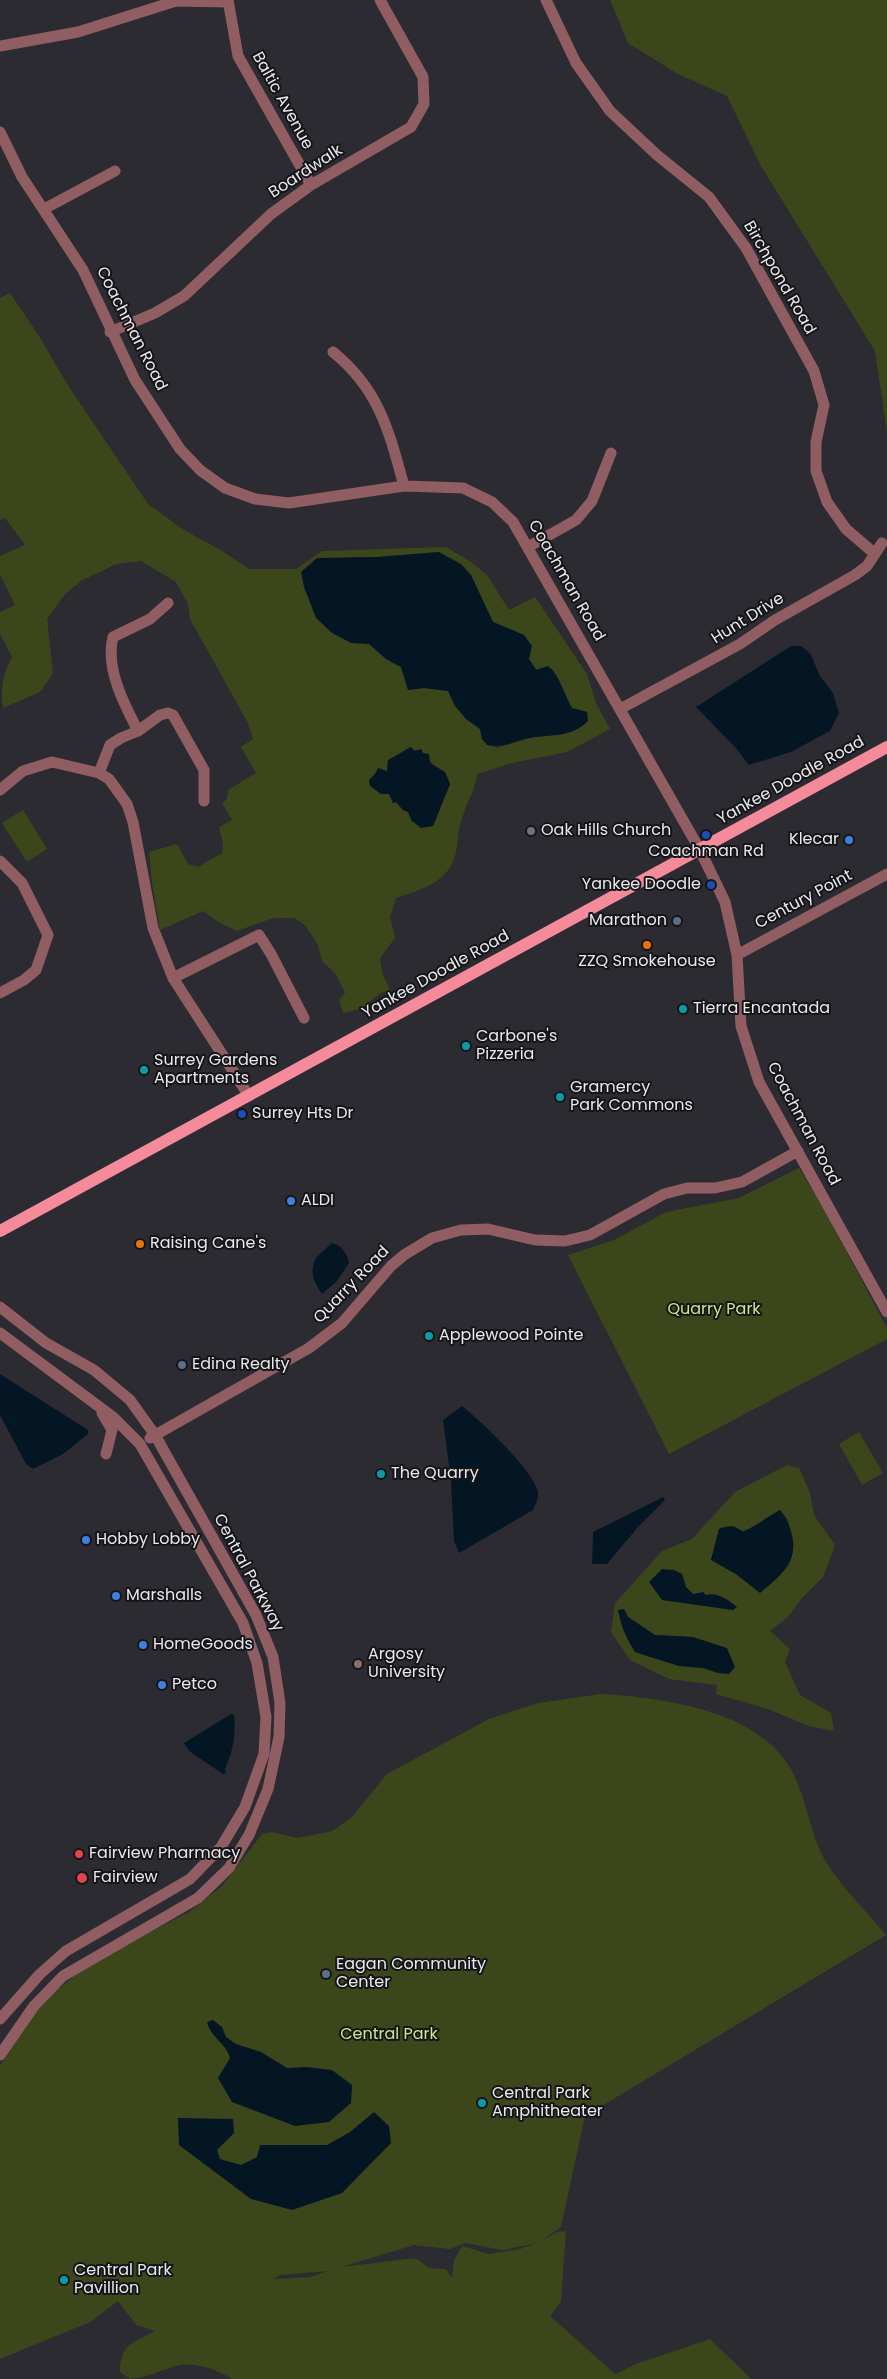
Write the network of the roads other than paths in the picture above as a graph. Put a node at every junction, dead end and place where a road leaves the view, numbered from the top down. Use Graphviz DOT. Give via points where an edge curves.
graph roads {
  1 [pos="380,0"];
  2 [pos="546,0"];
  3 [pos="228,1"];
  4 [pos="0,46"];
  5 [pos="0,132"];
  6 [pos="115,171"];
  7 [pos="311,185"];
  8 [pos="44,209"];
  9 [pos="110,332"];
  10 [pos="333,352"];
  11 [pos="611,452"];
  12 [pos="404,486"];
  13 [pos="882,543"];
  14 [pos="528,547"];
  15 [pos="875,554"];
  16 [pos="168,603"];
  17 [pos="620,710"];
  18 [pos="138,731"];
  19 [pos="887,747"];
  20 [pos="99,773"];
  21 [pos="0,790"];
  22 [pos="204,801"];
  23 [pos="700,850"];
  24 [pos="0,861"];
  25 [pos="887,874"];
  26 [pos="737,955"];
  27 [pos="173,978"];
  28 [pos="0,993"];
  29 [pos="304,1018"];
  30 [pos="249,1096"];
  31 [pos="798,1152"];
  32 [pos="0,1231"];
  33 [pos="0,1307"];
  34 [pos="887,1312"];
  35 [pos="0,1333"];
  36 [pos="97,1405"];
  37 [pos="155,1435"];
  38 [pos="140,1444"];
  39 [pos="106,1454"];
  40 [pos="0,2019"];
  41 [pos="0,2055"];
  1 -- 7 [label="street, Boardwalk" via="423,77 424,104 411,127"];
  2 -- 15 [label="street, Birchpond Road" via="576,63 610,111 709,197 746,248 814,371 824,405 816,442 816,471 827,502 846,529"];
  3 -- 4 [label="street" via="176,1 78,32"];
  3 -- 7 [label="street, Baltic Avenue" via="238,56"];
  5 -- 8 [label="street, Coachman Road" via="22,177"];
  6 -- 8 [label="street"];
  7 -- 9 [label="street, Boardwalk" via="271,214 184,296 155,313"];
  8 -- 9 [label="street, Coachman Road" via="83,270"];
  9 -- 12 [label="street, Coachman Road" via="135,380 180,448 200,470 225,488 255,499 289,503"];
  10 -- 12 [label="street" via="359,377 388,428"];
  11 -- 14 [label="street" via="592,501 576,520"];
  12 -- 14 [label="street, Coachman Road" via="464,488 492,502 514,522"];
  13 -- 15 [label="street, Hunt Drive"];
  14 -- 17 [label="street, Coachman Road"];
  15 -- 17 [label="street, Hunt Drive" via="855,575 775,620 740,644"];
  16 -- 18 [label="street" via="150,619 113,637 111,653 122,700"];
  17 -- 23 [label="street, Coachman Road"];
  18 -- 20 [label="street" via="110,745"];
  18 -- 22 [label="street" via="160,715 173,715 204,770"];
  19 -- 23 [label="main road, Yankee Doodle Road"];
  20 -- 21 [label="street" via="52,762 23,771"];
  20 -- 27 [label="street" via="108,779 127,804 153,928"];
  23 -- 26 [label="street, Coachman Road" via="725,902"];
  23 -- 30 [label="main road, Yankee Doodle Road"];
  24 -- 28 [label="street" via="22,883 48,935 36,970"];
  25 -- 26 [label="street, Century Point"];
  26 -- 31 [label="street, Coachman Road" via="741,1026 759,1082"];
  27 -- 29 [label="street" via="259,935"];
  27 -- 30 [label="street"];
  30 -- 32 [label="main road, Yankee Doodle Road"];
  31 -- 34 [label="street, Coachman Road"];
  31 -- 37 [label="street, Quarry Road" via="742,1182 664,1194 590,1235 565,1241 535,1240 488,1229 460,1230 432,1238 414,1246 391,1266 329,1334"];
  33 -- 37 [label="street, Central Parkway" via="46,1343 94,1370 130,1400"];
  35 -- 36 [label="street, Central Parkway"];
  36 -- 38 [label="street, Central Parkway" via="114,1417"];
  36 -- 39 [label="street" via="112,1430"];
  37 -- 38 [label="street, Quarry Road"];
  37 -- 41 [label="street, Central Parkway" via="256,1615 273,1657 280,1703 279,1737 268,1789 249,1834 229,1868 198,1898 63,1976 34,2006"];
  38 -- 40 [label="street, Central Parkway" via="243,1623 256,1663 266,1717 264,1754 245,1807 222,1847 183,1884 66,1951 40,1974"];
}
